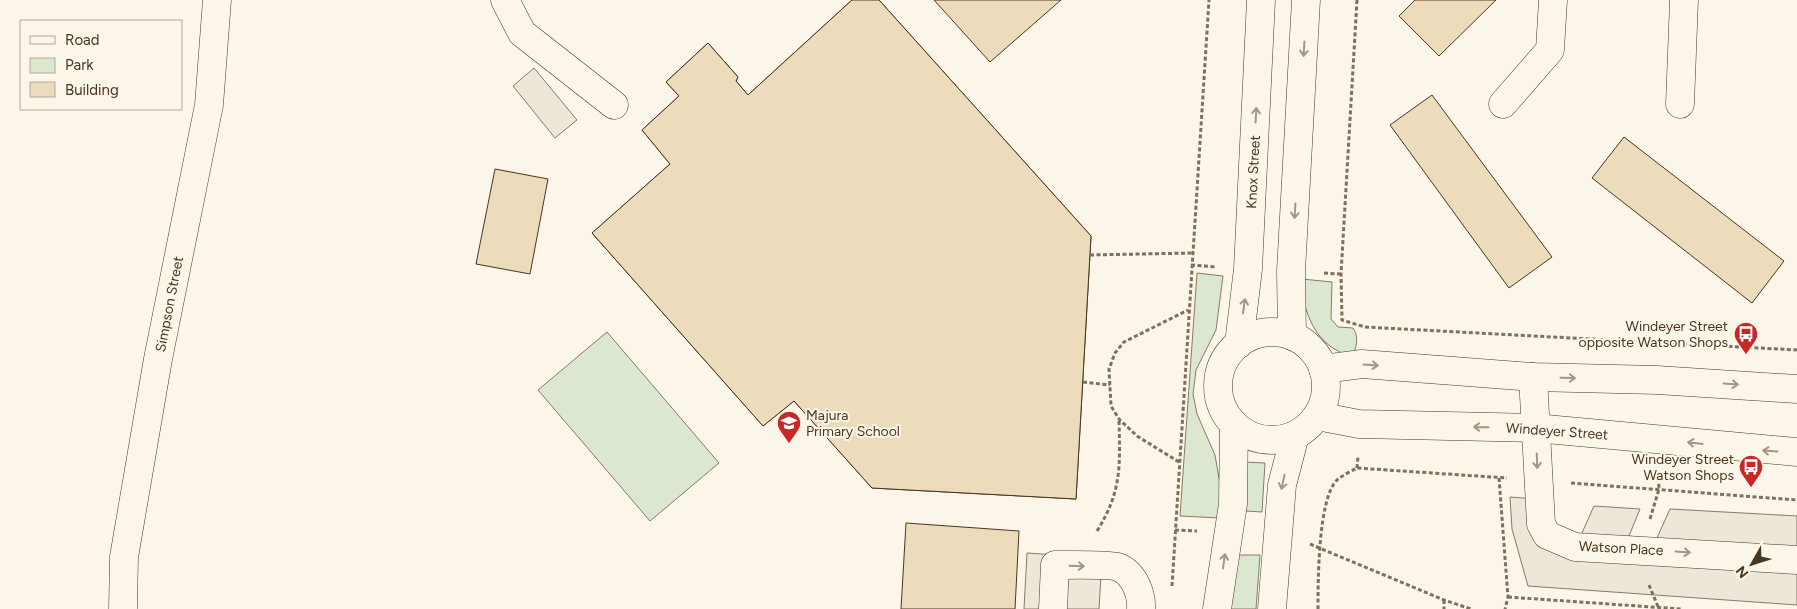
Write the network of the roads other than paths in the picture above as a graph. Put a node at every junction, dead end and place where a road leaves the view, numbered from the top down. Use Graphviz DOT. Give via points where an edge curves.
graph roads {
  1 [pos="217,0"];
  2 [pos="505,0"];
  3 [pos="1261,0"];
  4 [pos="1306,0"];
  5 [pos="1554,0"];
  6 [pos="1684,0"];
  7 [pos="1504,104"];
  8 [pos="1680,104"];
  9 [pos="614,105"];
  10 [pos="1292,336"];
  11 [pos="1238,344"];
  12 [pos="1323,370"];
  13 [pos="1533,377"];
  14 [pos="1797,389"];
  15 [pos="1316,416"];
  16 [pos="1234,424"];
  17 [pos="1535,428"];
  18 [pos="1295,435"];
  19 [pos="1797,452"];
  20 [pos="1797,560"];
  21 [pos="123,609"];
  22 [pos="1054,609"];
  23 [pos="1141,609"];
  24 [pos="1217,609"];
  25 [pos="1272,609"];
  1 -- 21 [label="street, Simpson Street" via="209,105 158,359 124,557"];
  2 -- 9 [label="street" via="522,33"];
  11 -- 3 [label="street, Knox Street, one-way" via="1248,269"];
  4 -- 10 [label="street, one-way" via="1291,271"];
  5 -- 7 [label="street" via="1550,50"];
  6 -- 8 [label="street"];
  10 -- 11 [label="street" via="1261,333"];
  10 -- 12 [label="street" via="1310,348"];
  11 -- 16 [label="street" via="1226,358 1218,380 1221,404"];
  12 -- 13 [label="street, one-way" via="1362,364"];
  12 -- 15 [label="street" via="1324,398"];
  13 -- 14 [label="street, one-way" via="1657,380"];
  13 -- 17 [label="street, Watson Place"];
  17 -- 15 [label="street, Windeyer Street, one-way" via="1359,424"];
  15 -- 18 [label="street"];
  16 -- 18 [label="street" via="1261,439 1283,439"];
  24 -- 16 [label="street, one-way" via="1232,504"];
  19 -- 17 [label="street, Windeyer Street, one-way"];
  17 -- 20 [label="street, Watson Place, one-way" via="1541,524 1547,535 1575,547"];
  18 -- 25 [label="street, one-way" via="1282,485"];
  22 -- 23 [label="street, one-way" via="1055,565 1118,567 1136,582"];
}
